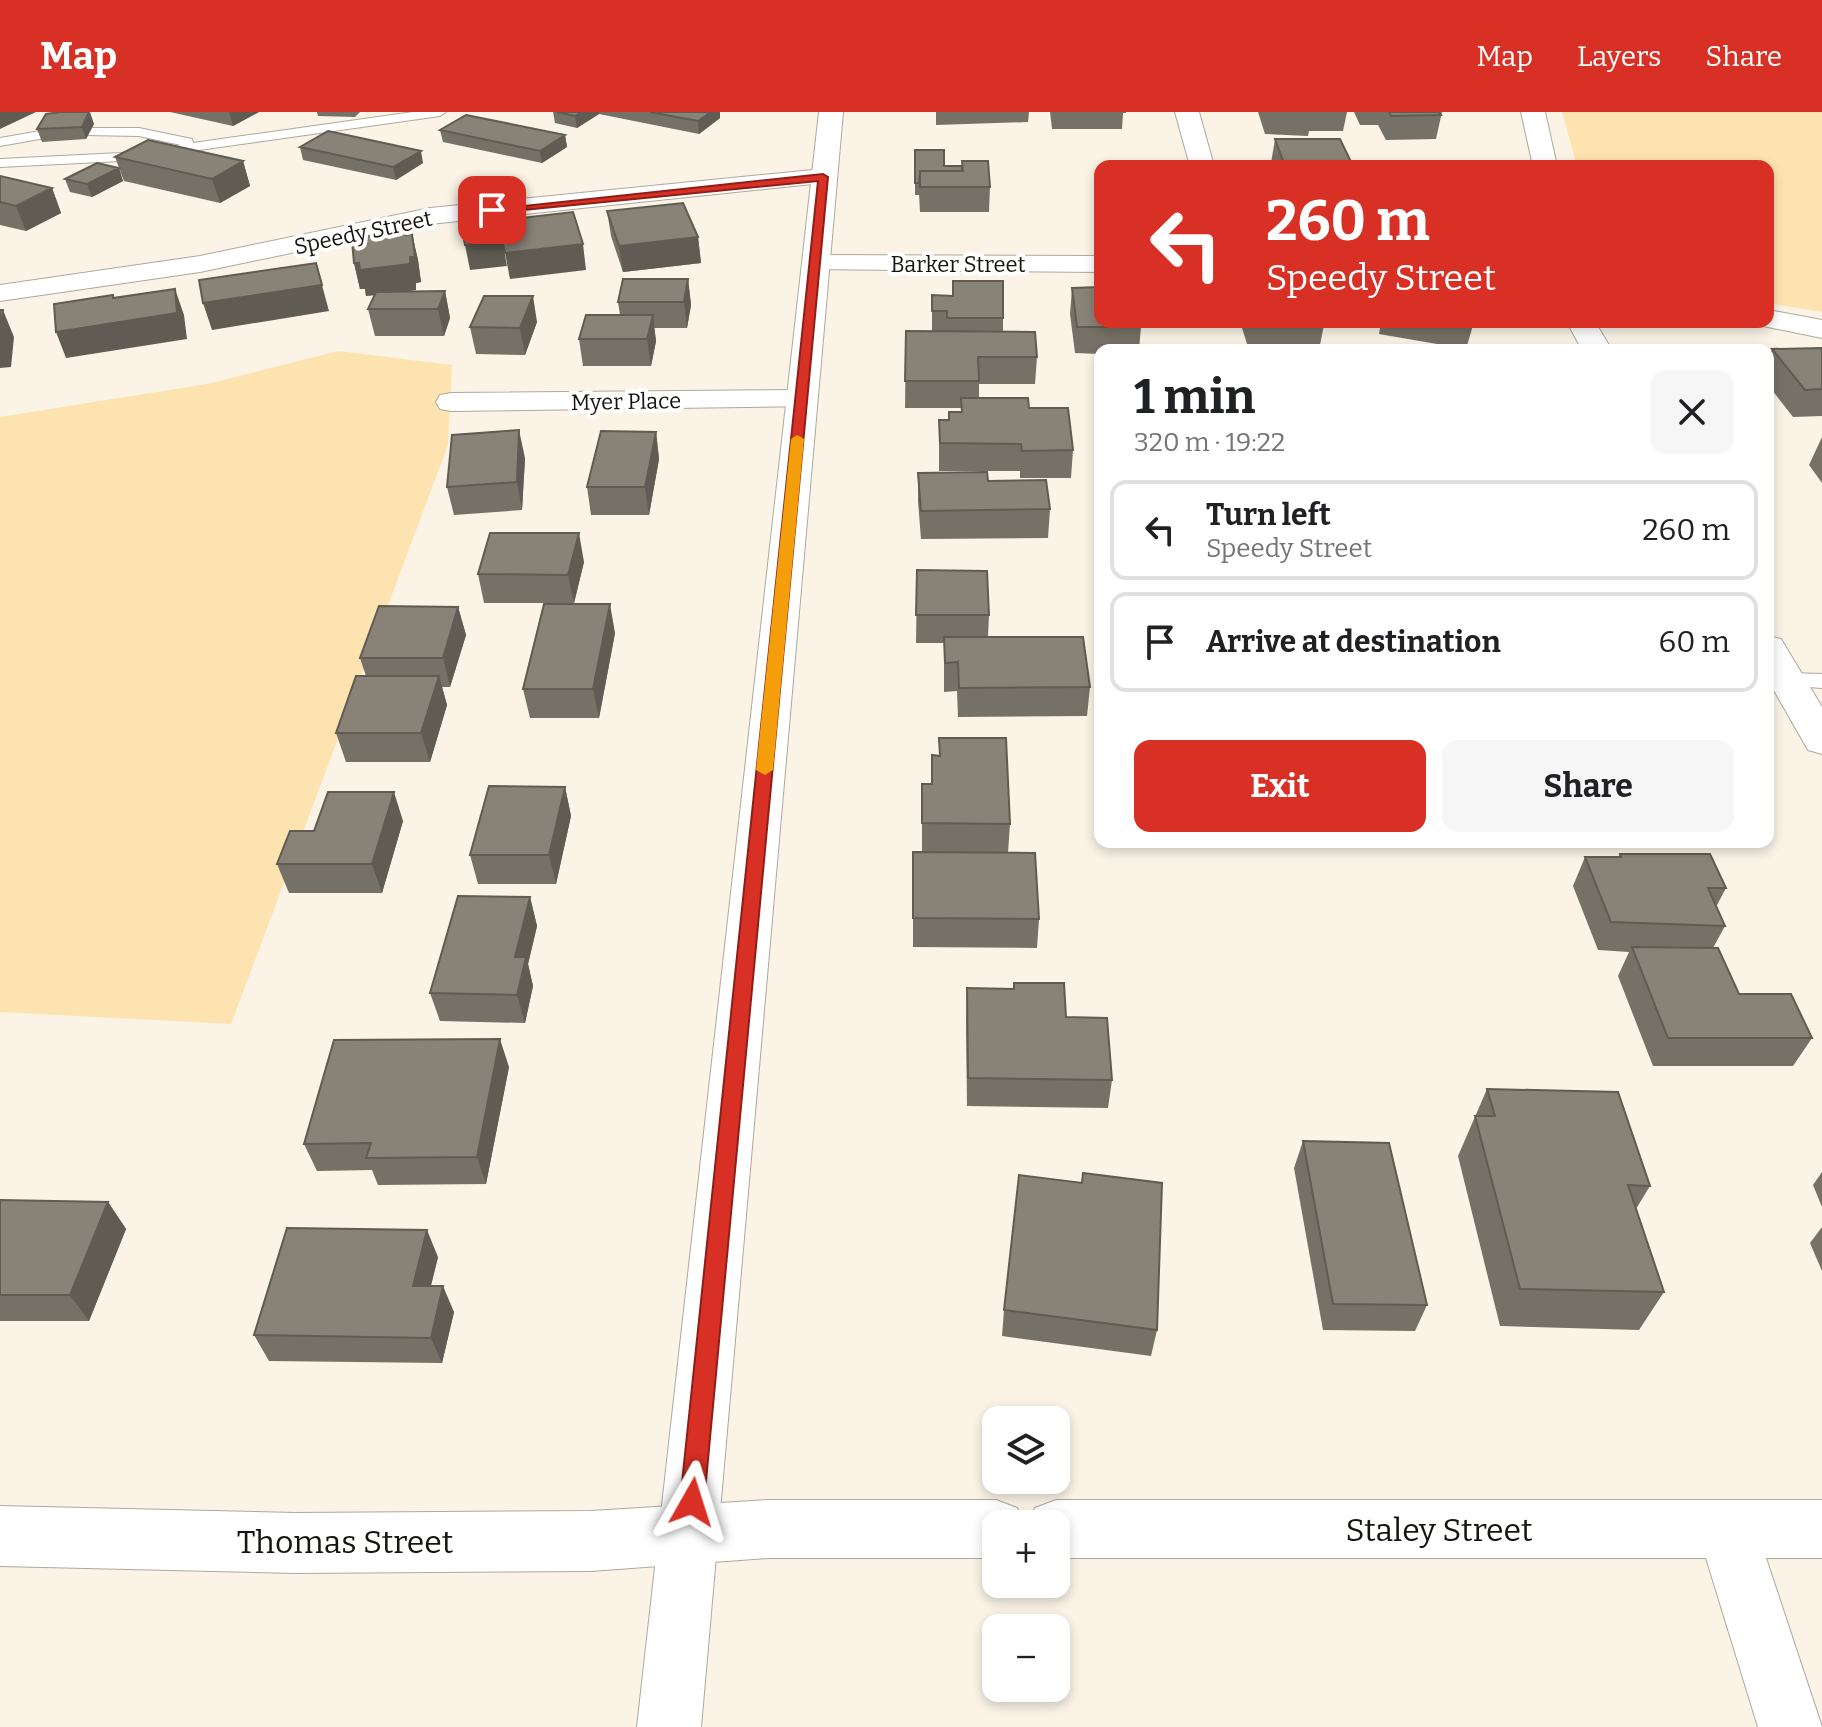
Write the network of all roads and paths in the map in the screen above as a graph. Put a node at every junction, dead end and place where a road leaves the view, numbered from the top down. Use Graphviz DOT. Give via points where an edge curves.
graph roads {
  1 [pos="440,112"];
  2 [pos="831,112"];
  3 [pos="1187,112"];
  4 [pos="1533,112"];
  5 [pos="90,132"];
  6 [pos="46,134"];
  7 [pos="0,142"];
  8 [pos="201,146"];
  9 [pos="1200,160"];
  10 [pos="1544,160"];
  11 [pos="0,163"];
  12 [pos="823,177"];
  13 [pos="816,263"];
  14 [pos="1094,264"];
  15 [pos="0,293"];
  16 [pos="1774,320"];
  17 [pos="1822,329"];
  18 [pos="801,399"];
  19 [pos="451,402"];
  20 [pos="1774,652"];
  21 [pos="1805,680"];
  22 [pos="1822,741"];
  23 [pos="982,1529"];
  24 [pos="1070,1529"];
  25 [pos="1822,1529"];
  26 [pos="1727,1530"];
  27 [pos="689,1533"];
  28 [pos="0,1536"];
  29 [pos="669,1727"];
  30 [pos="1790,1727"];
  1 -- 8 [label="lane"];
  2 -- 12 [label="street"];
  3 -- 9 [label="street"];
  4 -- 10 [label="street"];
  5 -- 8 [label="lane" via="139,132"];
  6 -- 7 [label="lane"];
  8 -- 11 [label="lane" via="85,161"];
  12 -- 13 [label="street"];
  12 -- 15 [label="street, Speedy Street" via="430,216 200,264"];
  13 -- 14 [label="street, Barker Street"];
  13 -- 18 [label="street"];
  16 -- 17 [label="street"];
  18 -- 19 [label="street, Myer Place"];
  18 -- 27 [label="street"];
  20 -- 21 [label="street"];
  21 -- 22 [label="street"];
  23 -- 27 [label="street"];
  24 -- 26 [label="street, Staley Street"];
  25 -- 26 [label="street, Staley Street"];
  26 -- 30 [label="street"];
  27 -- 28 [label="street, Thomas Street" via="591,1541 311,1543"];
  27 -- 29 [label="street"];
}
